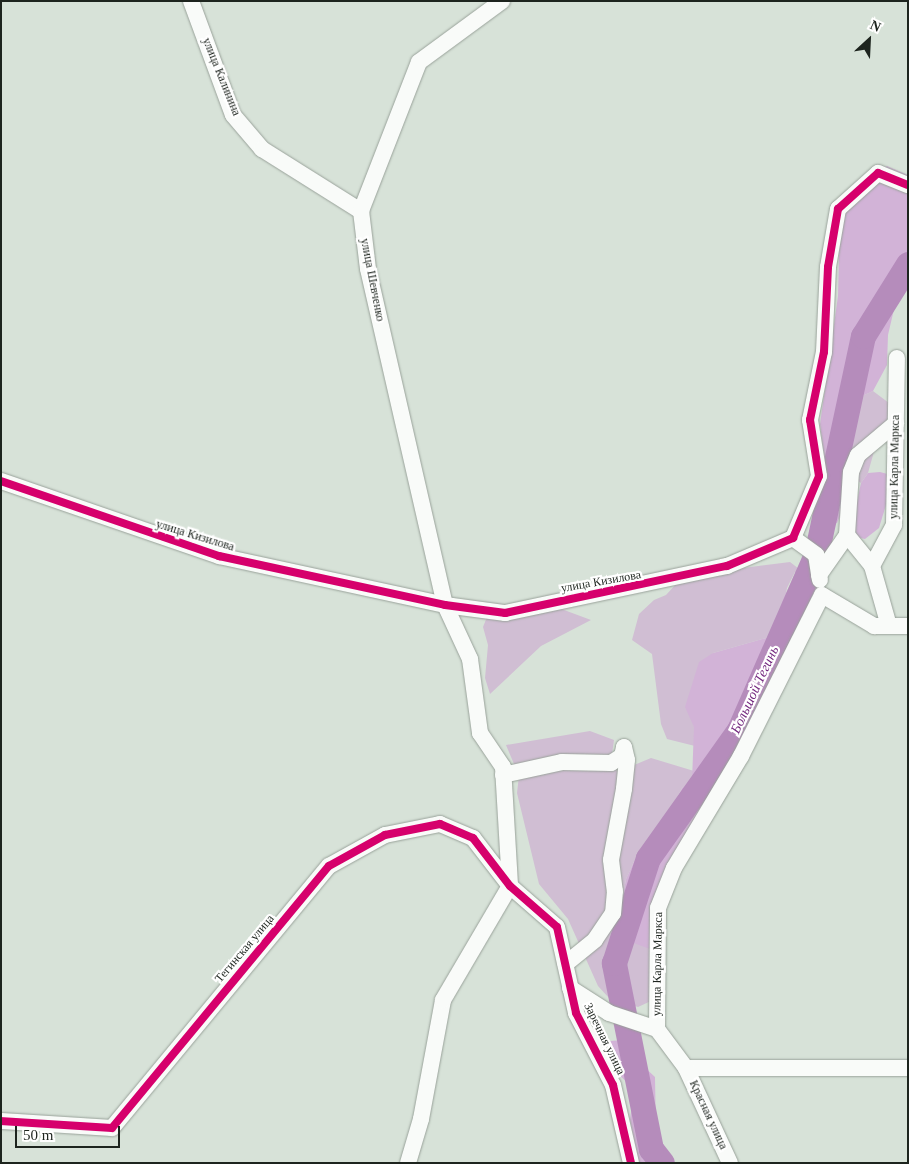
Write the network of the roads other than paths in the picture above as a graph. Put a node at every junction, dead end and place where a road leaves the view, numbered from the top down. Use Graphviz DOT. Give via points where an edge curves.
graph roads {
  1 [pos="191,1"];
  2 [pos="502,1"];
  3 [pos="908,185"];
  4 [pos="361,212"];
  5 [pos="897,358"];
  6 [pos="896,423"];
  7 [pos="1,481"];
  8 [pos="847,536"];
  9 [pos="793,538"];
  10 [pos="872,566"];
  11 [pos="819,575"];
  12 [pos="822,595"];
  13 [pos="445,605"];
  14 [pos="889,626"];
  15 [pos="908,626"];
  16 [pos="503,775"];
  17 [pos="510,886"];
  18 [pos="565,964"];
  19 [pos="570,988"];
  20 [pos="658,1029"];
  21 [pos="686,1068"];
  22 [pos="908,1068"];
  23 [pos="1,1121"];
  24 [pos="408,1163"];
  25 [pos="631,1163"];
  26 [pos="730,1163"];
  1 -- 4 [label="street, улица Калинина" via="233,115 262,149"];
  2 -- 4 [label="street, улица Шевченко" via="419,62"];
  3 -- 9 [label="street" via="878,173 838,209 828,267 824,352 810,420 819,476"];
  4 -- 13 [label="street, улица Шевченко" via="368,268"];
  5 -- 6 [label="street, улица Карла Маркса"];
  6 -- 8 [label="street" via="858,455 851,472"];
  6 -- 10 [label="street, улица Карла Маркса" via="894,525"];
  7 -- 13 [label="street, улица Кизилова" via="219,556"];
  8 -- 10 [label="street"];
  8 -- 11 [label="street"];
  9 -- 11 [label="street" via="816,556"];
  9 -- 13 [label="street, улица Кизилова" via="727,566 505,613"];
  10 -- 14 [label="street"];
  11 -- 12 [label="street"];
  12 -- 14 [label="street" via="874,626"];
  12 -- 20 [label="street, улица Карла Маркса" via="741,756 674,868 658,908"];
  13 -- 16 [label="street" via="470,659 480,733 503,768"];
  14 -- 15 [label="street"];
  16 -- 17 [label="street"];
  16 -- 18 [label="street" via="562,762 610,763 622,756 624,747 627,760 624,790 611,860 615,886 613,913 595,940"];
  17 -- 18 [label="street, Заречная улица" via="557,927"];
  17 -- 23 [label="street, Тегинская улица" via="473,838 440,824 385,835 329,866 112,1128"];
  17 -- 24 [label="street" via="443,1000 421,1119"];
  18 -- 19 [label="street, Заречная улица"];
  19 -- 20 [label="street" via="609,1013"];
  19 -- 25 [label="street, Заречная улица" via="576,1013 613,1085"];
  20 -- 21 [label="street, улица Карла Маркса"];
  21 -- 22 [label="street"];
  21 -- 26 [label="street, Красная улица"];
}
